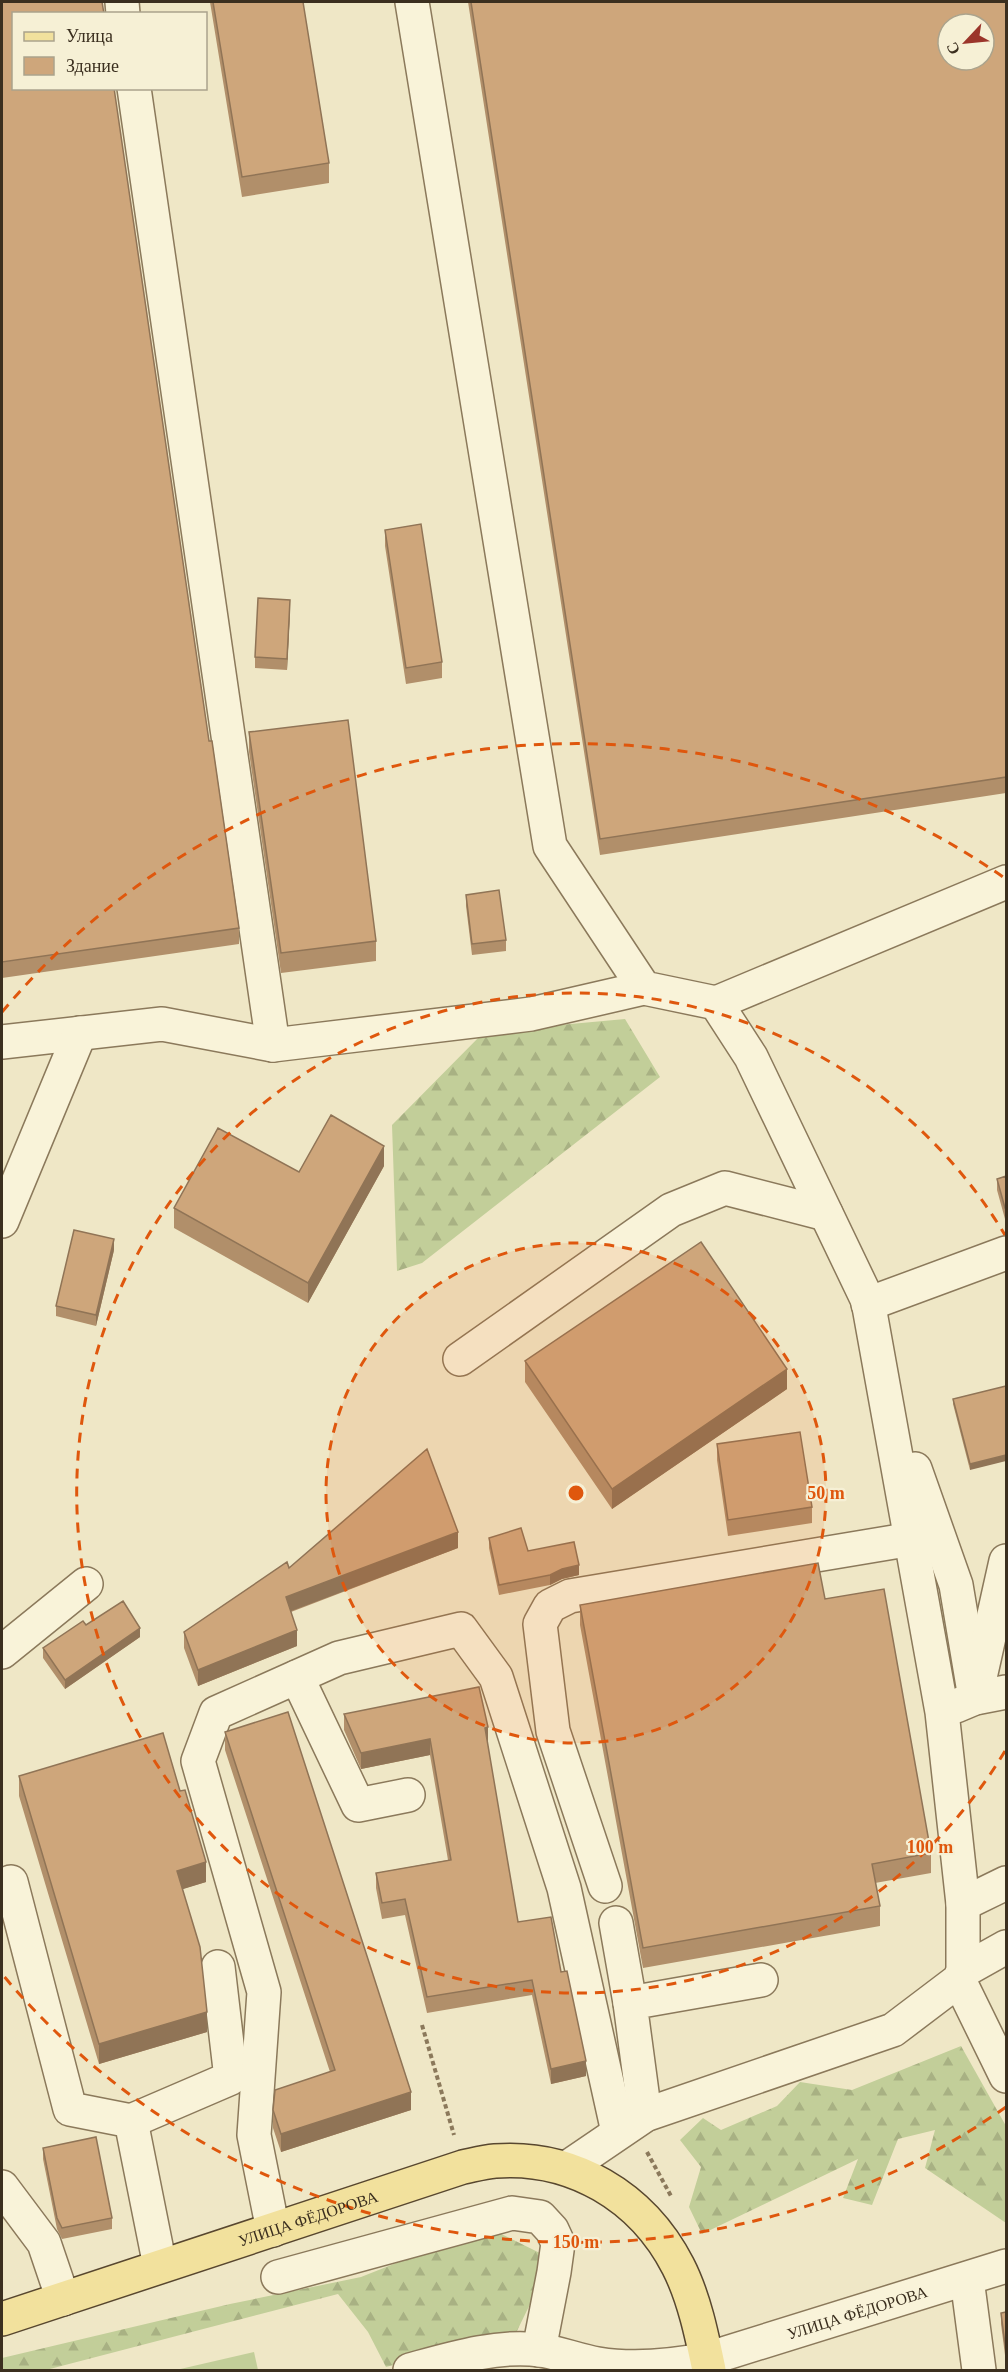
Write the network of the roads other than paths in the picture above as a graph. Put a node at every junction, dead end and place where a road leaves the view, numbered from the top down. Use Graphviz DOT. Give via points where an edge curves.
graph roads {
  1 [pos="412,2"];
  2 [pos="134,90"];
  3 [pos="1006,882"];
  4 [pos="644,988"];
  5 [pos="717,1003"];
  6 [pos="80,1033"];
  7 [pos="2,1042"];
  8 [pos="273,1046"];
  9 [pos="826,1214"];
  10 [pos="2,1221"];
  11 [pos="1006,1253"];
  12 [pos="868,1304"];
  13 [pos="460,1359"];
  14 [pos="879,1370"];
  15 [pos="912,1539"];
  16 [pos="1006,1561"];
  17 [pos="86,1584"];
  18 [pos="2,1652"];
  19 [pos="297,1677"];
  20 [pos="991,1695"];
  21 [pos="942,1712"];
  22 [pos="408,1795"];
  23 [pos="11,1882"];
  24 [pos="1006,1883"];
  25 [pos="605,1886"];
  26 [pos="963,1904"];
  27 [pos="616,1923"];
  28 [pos="1006,1947"];
  29 [pos="218,1967"];
  30 [pos="961,1975"];
  31 [pos="761,1980"];
  32 [pos="630,2003"];
  33 [pos="1006,2076"];
  34 [pos="645,2115"];
  35 [pos="131,2121"];
  36 [pos="618,2132"];
  37 [pos="567,2168"];
  38 [pos="2,2187"];
  39 [pos="273,2230"];
  40 [pos="160,2266"];
  41 [pos="1006,2266"];
  42 [pos="278,2277"];
  43 [pos="967,2279"];
  44 [pos="63,2299"];
  45 [pos="2,2319"];
  46 [pos="539,2350"];
  47 [pos="708,2365"];
  48 [pos="410,2370"];
  49 [pos="979,2370"];
  1 -- 4 [label="street" via="550,846"];
  2 -- 8 [label="street"];
  3 -- 5 [label="street"];
  4 -- 5 [label="street"];
  4 -- 8 [label="street" via="531,1014"];
  5 -- 9 [label="street" via="751,1057"];
  6 -- 7 [label="street"];
  6 -- 8 [label="street" via="162,1024"];
  6 -- 10 [label="street"];
  9 -- 12 [label="street"];
  9 -- 13 [label="street" via="725,1188 671,1210"];
  11 -- 12 [label="street"];
  12 -- 14 [label="street"];
  14 -- 15 [label="street"];
  14 -- 20 [label="street"];
  15 -- 21 [label="street"];
  15 -- 25 [label="street" via="570,1596 550,1606 540,1624 553,1731"];
  16 -- 20 [label="street"];
  17 -- 18 [label="street"];
  19 -- 22 [label="street" via="358,1805"];
  19 -- 36 [label="street" via="339,1658 461,1629 495,1677 564,1888"];
  19 -- 39 [label="street" via="216,1713 198,1761 264,1992 254,2135"];
  20 -- 21 [label="street"];
  21 -- 26 [label="street"];
  23 -- 35 [label="street" via="70,2109"];
  24 -- 26 [label="street"];
  26 -- 30 [label="street"];
  27 -- 32 [label="street"];
  28 -- 30 [label="street"];
  29 -- 35 [label="street" via="231,2078"];
  30 -- 33 [label="street"];
  30 -- 34 [label="street" via="893,2030"];
  31 -- 32 [label="street"];
  32 -- 34 [label="street"];
  34 -- 36 [label="street"];
  35 -- 40 [label="street"];
  36 -- 37 [label="street"];
  37 -- 39 [label="main road, УЛИЦА ФЁДОРОВА" via="520,2160 493,2161"];
  37 -- 47 [label="main road, УЛИЦА ФЁДОРОВА" via="617,2193 662,2241 678,2265 689,2293"];
  38 -- 44 [label="street" via="44,2243"];
  39 -- 40 [label="main road, УЛИЦА ФЁДОРОВА"];
  40 -- 44 [label="main road, УЛИЦА ФЁДОРОВА"];
  41 -- 43 [label="street, УЛИЦА ФЁДОРОВА"];
  42 -- 46 [label="street" via="512,2213 540,2217 558,2243"];
  43 -- 47 [label="street, УЛИЦА ФЁДОРОВА"];
  43 -- 49 [label="street"];
  44 -- 45 [label="main road, УЛИЦА ФЁДОРОВА"];
  46 -- 47 [label="street, УЛИЦА ФЁДОРОВА" via="600,2364"];
  46 -- 48 [label="street, УЛИЦА ФЁДОРОВА" via="493,2351"];
}
